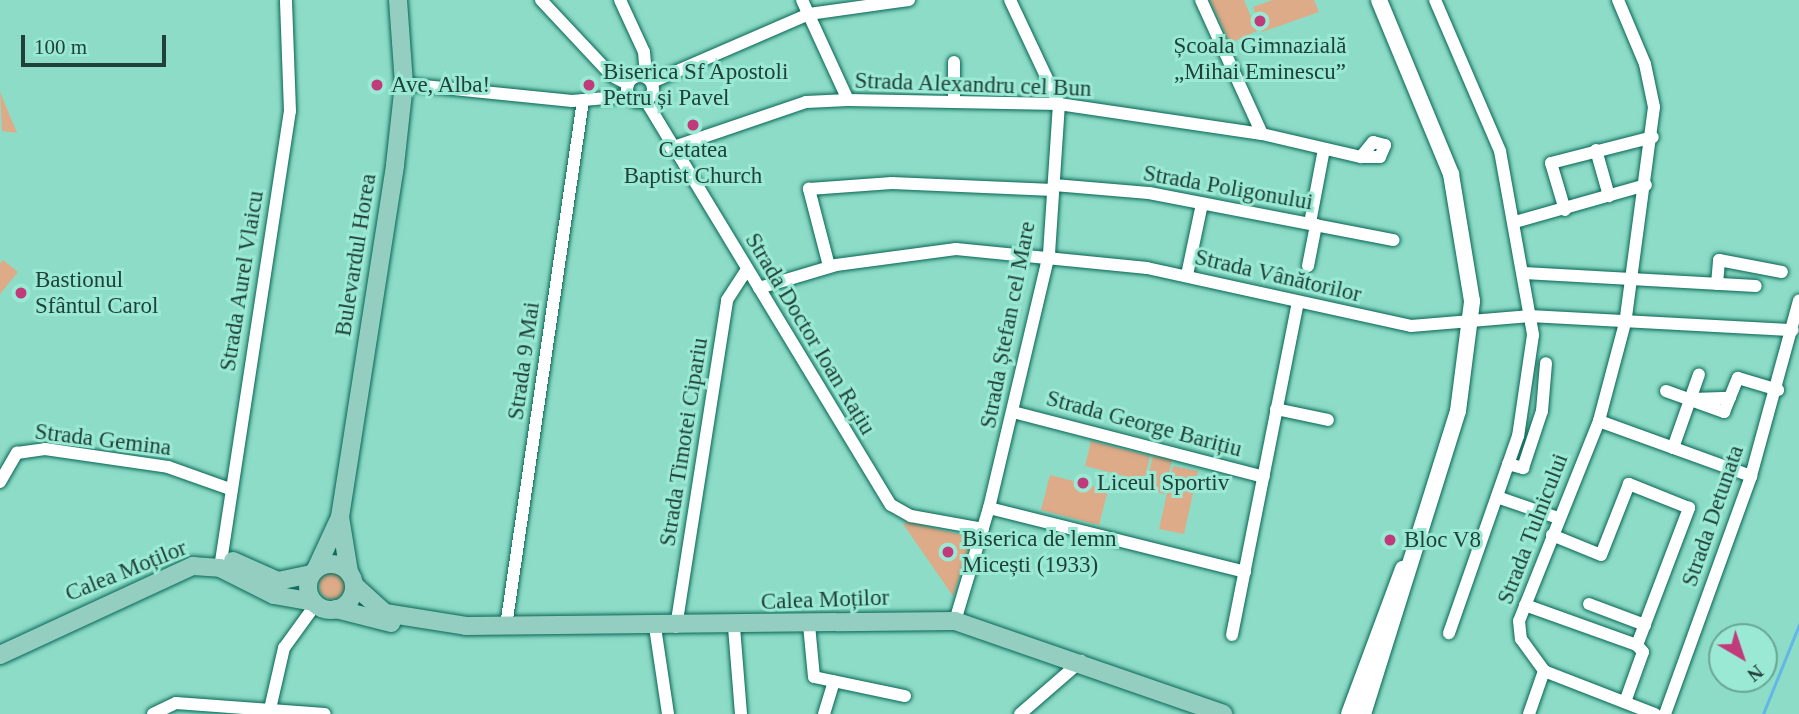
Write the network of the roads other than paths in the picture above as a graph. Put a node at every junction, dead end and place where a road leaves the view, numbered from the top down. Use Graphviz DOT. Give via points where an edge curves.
graph roads {
  1 [pos="286,0"];
  2 [pos="398,0"];
  3 [pos="541,0"];
  4 [pos="620,0"];
  5 [pos="802,0"];
  6 [pos="909,0"];
  7 [pos="1010,0"];
  8 [pos="1200,0"];
  9 [pos="1379,0"];
  10 [pos="1435,0"];
  11 [pos="1618,0"];
  12 [pos="809,14"];
  13 [pos="954,62"];
  14 [pos="649,80"];
  15 [pos="404,84"];
  16 [pos="629,90"];
  17 [pos="848,100"];
  18 [pos="583,101"];
  19 [pos="646,101"];
  20 [pos="954,102"];
  21 [pos="1059,104"];
  22 [pos="1262,134"];
  23 [pos="1653,137"];
  24 [pos="671,148"];
  25 [pos="1324,149"];
  26 [pos="1597,150"];
  27 [pos="1368,154"];
  28 [pos="1646,185"];
  29 [pos="1054,187"];
  30 [pos="1609,196"];
  31 [pos="1202,204"];
  32 [pos="1565,210"];
  33 [pos="1515,222"];
  34 [pos="1313,224"];
  35 [pos="1394,240"];
  36 [pos="1049,254"];
  37 [pos="830,266"];
  38 [pos="1308,266"];
  39 [pos="747,269"];
  40 [pos="1782,272"];
  41 [pos="1524,273"];
  42 [pos="1187,275"];
  43 [pos="1632,278"];
  44 [pos="1717,284"];
  45 [pos="1756,286"];
  46 [pos="759,288"];
  47 [pos="1799,300"];
  48 [pos="1298,303"];
  49 [pos="1531,316"];
  50 [pos="1471,322"];
  51 [pos="1625,323"];
  52 [pos="1793,330"];
  53 [pos="1546,363"];
  54 [pos="1699,374"];
  55 [pos="1778,390"];
  56 [pos="1666,391"];
  57 [pos="1690,400"];
  58 [pos="1276,410"];
  59 [pos="1013,412"];
  60 [pos="1328,420"];
  61 [pos="1599,421"];
  62 [pos="1673,448"];
  63 [pos="5,454"];
  64 [pos="1508,464"];
  65 [pos="1751,476"];
  66 [pos="1264,477"];
  67 [pos="0,482"];
  68 [pos="230,489"];
  69 [pos="1497,496"];
  70 [pos="989,508"];
  71 [pos="340,517"];
  72 [pos="1558,518"];
  73 [pos="983,529"];
  74 [pos="1552,535"];
  75 [pos="220,562"];
  76 [pos="314,572"];
  77 [pos="1245,572"];
  78 [pos="352,578"];
  79 [pos="315,603"];
  80 [pos="1589,604"];
  81 [pos="1525,605"];
  82 [pos="335,609"];
  83 [pos="412,621"];
  84 [pos="955,621"];
  85 [pos="809,625"];
  86 [pos="1645,625"];
  87 [pos="506,626"];
  88 [pos="655,627"];
  89 [pos="676,627"];
  90 [pos="734,627"];
  91 [pos="1449,634"];
  92 [pos="1232,635"];
  93 [pos="0,641"];
  94 [pos="1637,645"];
  95 [pos="0,655"];
  96 [pos="1081,661"];
  97 [pos="1544,671"];
  98 [pos="834,681"];
  99 [pos="905,696"];
  100 [pos="1625,702"];
  101 [pos="270,709"];
  102 [pos="1352,713"];
  103 [pos="153,714"];
  104 [pos="325,714"];
  105 [pos="668,714"];
  106 [pos="741,714"];
  107 [pos="824,714"];
  108 [pos="1020,714"];
  109 [pos="1223,714"];
  110 [pos="1529,714"];
  111 [pos="1655,714"];
  112 [pos="1665,714"];
  1 -- 68 [label="street, Strada Aurel Vlaicu" via="290,111"];
  2 -- 15 [label="main road, Bulevardul Horea"];
  3 -- 16 [label="street"];
  4 -- 14 [label="street" via="644,52"];
  5 -- 12 [label="street"];
  6 -- 12 [label="street"];
  7 -- 21 [label="street, Strada Ștefan cel Mare"];
  8 -- 22 [label="street"];
  9 -- 50 [label="main road" via="1451,174 1468,245"];
  10 -- 33 [label="street" via="1500,151"];
  11 -- 23 [label="street, Strada Tulnicului" via="1651,87"];
  12 -- 14 [label="street"];
  12 -- 17 [label="street"];
  13 -- 20 [label="street"];
  14 -- 16 [label="street"];
  14 -- 19 [label="street"];
  15 -- 18 [label="street"];
  15 -- 71 [label="main road, Bulevardul Horea"];
  16 -- 18 [label="street"];
  16 -- 19 [label="street"];
  17 -- 20 [label="street, Strada Alexandru cel Bun"];
  17 -- 24 [label="street, Strada Alexandru cel Bun" via="806,102"];
  18 -- 87 [label="street, Strada 9 Mai"];
  19 -- 24 [label="street, Strada Doctor Ioan Rațiu"];
  20 -- 21 [label="street, Strada Alexandru cel Bun"];
  21 -- 22 [label="street, Strada Alexandru cel Bun"];
  21 -- 29 [label="street, Strada Ștefan cel Mare"];
  22 -- 25 [label="street, Strada Alexandru cel Bun"];
  23 -- 26 [label="street"];
  23 -- 28 [label="street, Strada Tulnicului"];
  24 -- 39 [label="street, Strada Doctor Ioan Rațiu"];
  25 -- 27 [label="street, Strada Alexandru cel Bun"];
  25 -- 34 [label="street"];
  26 -- 30 [label="street"];
  26 -- 32 [label="street" via="1551,163"];
  28 -- 30 [label="street"];
  28 -- 43 [label="street, Strada Tulnicului"];
  29 -- 31 [label="street, Strada Poligonului"];
  29 -- 36 [label="street, Strada Ștefan cel Mare"];
  29 -- 37 [label="street, Strada Poligonului" via="892,183 809,189"];
  30 -- 32 [label="street"];
  31 -- 34 [label="street, Strada Poligonului"];
  31 -- 42 [label="street"];
  32 -- 33 [label="street"];
  33 -- 41 [label="street"];
  34 -- 35 [label="street, Strada Poligonului"];
  34 -- 38 [label="street"];
  36 -- 37 [label="street, Strada Vânătorilor" via="934,249"];
  36 -- 42 [label="street, Strada Vânătorilor"];
  36 -- 59 [label="street, Strada Ștefan cel Mare"];
  37 -- 46 [label="street, Strada Vânătorilor"];
  39 -- 46 [label="street, Strada Doctor Ioan Rațiu"];
  39 -- 89 [label="street, Strada Timotei Cipariu" via="727,300"];
  40 -- 44 [label="street" via="1719,260"];
  41 -- 43 [label="street"];
  41 -- 49 [label="street"];
  42 -- 48 [label="street, Strada Vânătorilor"];
  43 -- 44 [label="street"];
  43 -- 51 [label="street, Strada Tulnicului"];
  44 -- 45 [label="street"];
  46 -- 73 [label="street, Strada Doctor Ioan Rațiu" via="891,505 911,516"];
  47 -- 52 [label="street, Strada Detunata"];
  48 -- 50 [label="street, Strada Vânătorilor" via="1392,324"];
  48 -- 58 [label="street"];
  49 -- 50 [label="street, Strada Vânătorilor"];
  49 -- 51 [label="street, Strada Vânătorilor"];
  49 -- 64 [label="street" via="1531,353"];
  50 -- 102 [label="main road" via="1458,411 1415,545 1390,595"];
  51 -- 52 [label="street, Strada Vânătorilor"];
  51 -- 61 [label="street, Strada Tulnicului"];
  52 -- 55 [label="street, Strada Detunata"];
  53 -- 64 [label="street" via="1542,411 1523,468"];
  54 -- 57 [label="street"];
  55 -- 57 [label="street" via="1738,378 1724,412"];
  55 -- 65 [label="street, Strada Detunata"];
  56 -- 57 [label="street"];
  57 -- 62 [label="street"];
  58 -- 60 [label="street"];
  58 -- 66 [label="street"];
  59 -- 66 [label="street, Strada George Barițiu"];
  59 -- 70 [label="street, Strada Ștefan cel Mare"];
  61 -- 62 [label="street"];
  61 -- 72 [label="street, Strada Tulnicului"];
  62 -- 65 [label="street"];
  63 -- 67 [label="street, Strada Gemina"];
  63 -- 68 [label="street, Strada Gemina" via="45,449 178,469"];
  64 -- 69 [label="street"];
  65 -- 112 [label="street, Strada Detunata"];
  66 -- 77 [label="street"];
  68 -- 75 [label="street, Strada Aurel Vlaicu"];
  69 -- 72 [label="street"];
  69 -- 91 [label="street"];
  70 -- 73 [label="street, Strada Ștefan cel Mare"];
  70 -- 77 [label="street"];
  71 -- 76 [label="main road"];
  71 -- 78 [label="main road"];
  72 -- 74 [label="street, Strada Tulnicului"];
  73 -- 84 [label="street, Strada Ștefan cel Mare"];
  74 -- 81 [label="street, Strada Tulnicului"];
  74 -- 86 [label="street" via="1601,555 1629,484 1689,508"];
  75 -- 76 [label="main road, Calea Moților" via="278,581"];
  75 -- 79 [label="main road, Calea Moților" via="274,595"];
  75 -- 93 [label="main road, Calea Moților" via="181,560"];
  75 -- 95 [label="main road, Calea Moților" via="180,570"];
  76 -- 78 [label="main road, Calea Moților" via="337,564"];
  76 -- 79 [label="main road"];
  77 -- 92 [label="street"];
  78 -- 82 [label="main road" via="351,599"];
  78 -- 83 [label="main road, Calea Moților" via="376,608"];
  79 -- 82 [label="main road, Calea Moților"];
  79 -- 101 [label="street" via="284,648"];
  80 -- 86 [label="street"];
  81 -- 94 [label="street"];
  81 -- 97 [label="street, Strada Tulnicului" via="1521,639"];
  82 -- 83 [label="main road, Calea Moților" via="387,623"];
  83 -- 87 [label="main road, Calea Moților"];
  84 -- 85 [label="main road, Calea Moților"];
  84 -- 96 [label="main road, Calea Moților"];
  85 -- 90 [label="main road, Calea Moților"];
  85 -- 98 [label="street" via="813,676"];
  86 -- 94 [label="street"];
  87 -- 88 [label="main road, Calea Moților"];
  88 -- 89 [label="main road, Calea Moților"];
  88 -- 105 [label="street"];
  89 -- 90 [label="main road, Calea Moților"];
  90 -- 106 [label="street"];
  94 -- 100 [label="street" via="1643,652"];
  96 -- 108 [label="street"];
  96 -- 109 [label="main road, Calea Moților"];
  97 -- 100 [label="street"];
  97 -- 110 [label="street"];
  98 -- 99 [label="street"];
  98 -- 107 [label="street"];
  100 -- 111 [label="street"];
  101 -- 103 [label="street" via="176,703"];
  101 -- 104 [label="street"];
}
